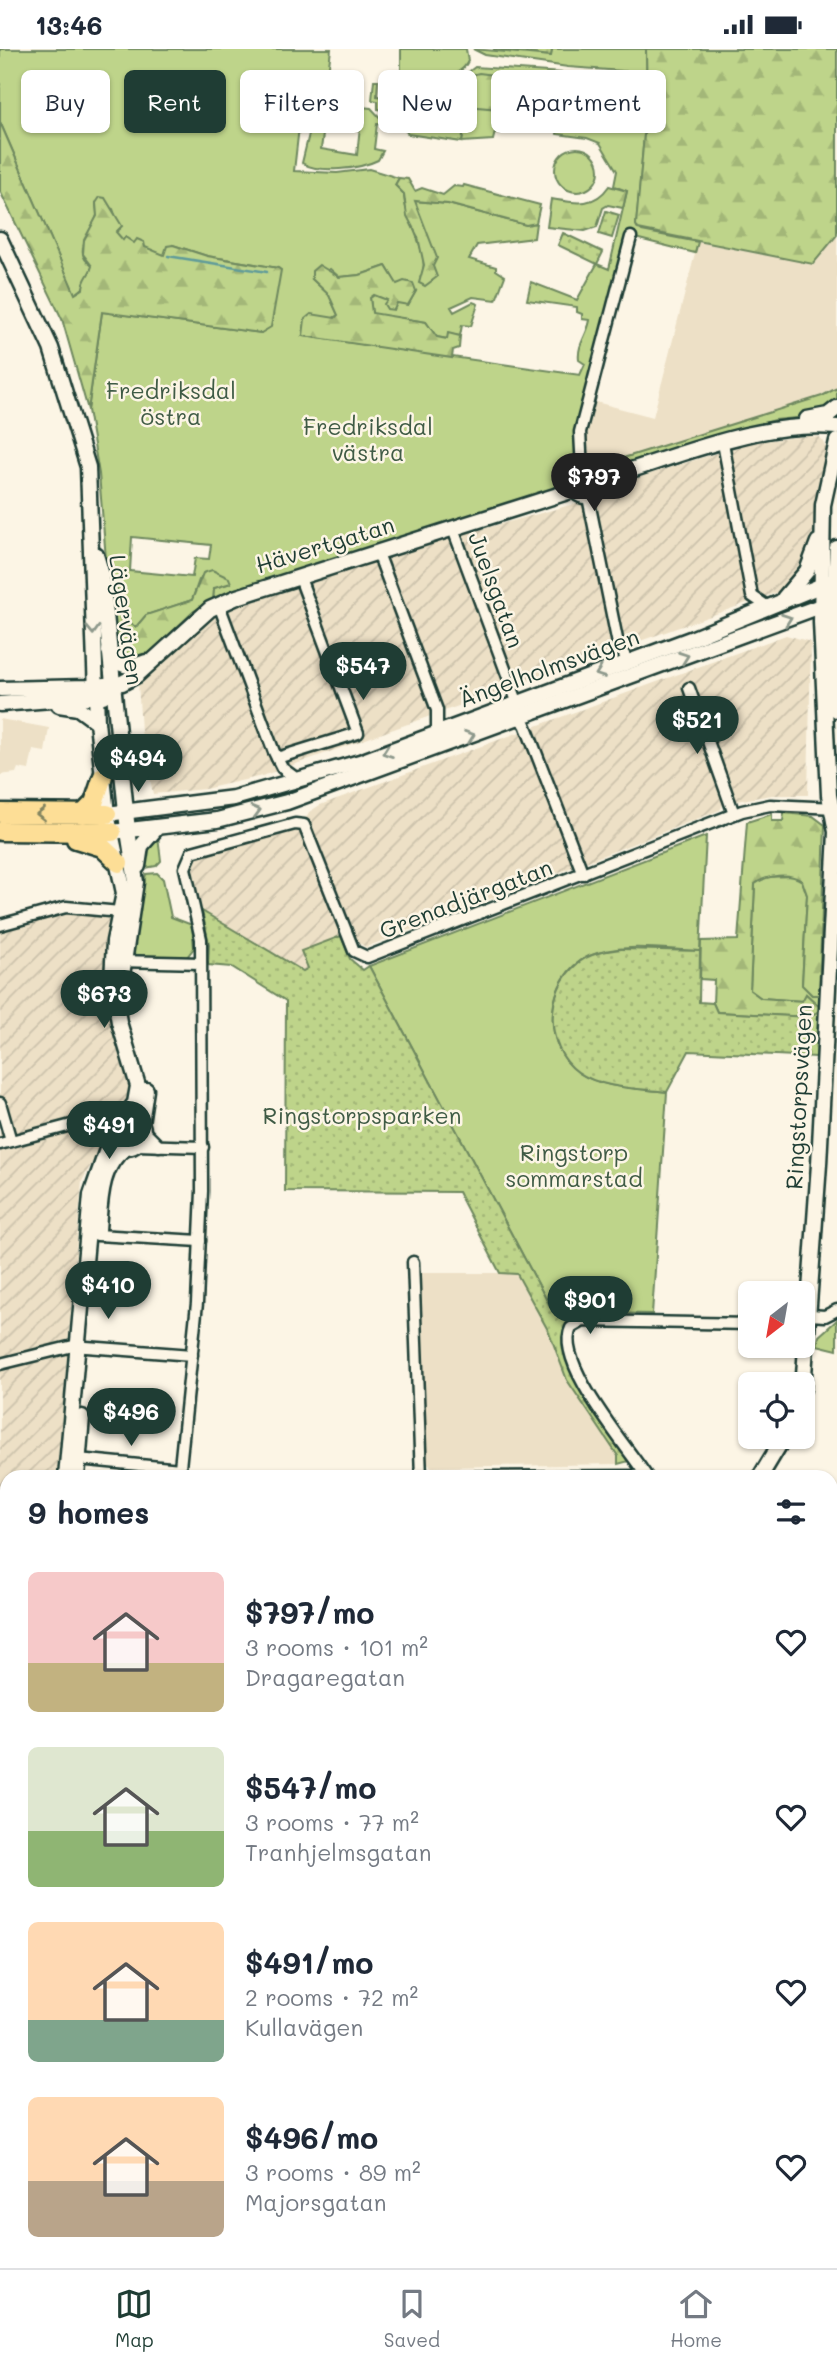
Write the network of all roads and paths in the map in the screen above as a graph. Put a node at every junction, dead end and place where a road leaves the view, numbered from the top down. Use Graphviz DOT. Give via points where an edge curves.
graph roads {
  1 [pos="631,237"];
  2 [pos="0,239"];
  3 [pos="837,408"];
  4 [pos="837,427"];
  5 [pos="774,430"];
  6 [pos="837,441"];
  7 [pos="723,443"];
  8 [pos="582,470"];
  9 [pos="599,480"];
  10 [pos="574,490"];
  11 [pos="588,497"];
  12 [pos="823,516"];
  13 [pos="453,529"];
  14 [pos="91,537"];
  15 [pos="837,548"];
  16 [pos="378,553"];
  17 [pos="300,577"];
  18 [pos="831,581"];
  19 [pos="831,603"];
  20 [pos="219,605"];
  21 [pos="773,605"];
  22 [pos="171,645"];
  23 [pos="109,651"];
  24 [pos="151,660"];
  25 [pos="629,663"];
  26 [pos="689,688"];
  27 [pos="0,689"];
  28 [pos="114,690"];
  29 [pos="95,695"];
  30 [pos="6,704"];
  31 [pos="837,710"];
  32 [pos="521,716"];
  33 [pos="97,722"];
  34 [pos="438,727"];
  35 [pos="279,763"];
  36 [pos="103,776"];
  37 [pos="297,779"];
  38 [pos="123,788"];
  39 [pos="837,791"];
  40 [pos="170,808"];
  41 [pos="835,808"];
  42 [pos="0,813"];
  43 [pos="126,813"];
  44 [pos="83,814"];
  45 [pos="107,814"];
  46 [pos="734,814"];
  47 [pos="155,830"];
  48 [pos="0,831"];
  49 [pos="49,832"];
  50 [pos="120,832"];
  51 [pos="119,863"];
  52 [pos="583,874"];
  53 [pos="136,882"];
  54 [pos="120,912"];
  55 [pos="0,925"];
  56 [pos="117,961"];
  57 [pos="201,963"];
  58 [pos="0,1103"];
  59 [pos="122,1116"];
  60 [pos="90,1120"];
  61 [pos="142,1126"];
  62 [pos="111,1135"];
  63 [pos="5,1143"];
  64 [pos="159,1147"];
  65 [pos="203,1147"];
  66 [pos="121,1151"];
  67 [pos="97,1235"];
  68 [pos="200,1241"];
  69 [pos="413,1262"];
  70 [pos="809,1281"];
  71 [pos="837,1310"];
  72 [pos="816,1319"];
  73 [pos="738,1324"];
  74 [pos="84,1347"];
  75 [pos="192,1355"];
  76 [pos="0,1364"];
  77 [pos="778,1449"];
  78 [pos="78,1458"];
  79 [pos="67,1470"];
  80 [pos="77,1470"];
  81 [pos="159,1470"];
  82 [pos="179,1470"];
  83 [pos="421,1470"];
  84 [pos="642,1470"];
  85 [pos="764,1470"];
  1 -- 8 [label="street" via="579,438"];
  2 -- 14 [label="street, Lägervägen" via="51,348 78,429 89,478"];
  3 -- 5 [label="street" via="828,415"];
  4 -- 5 [label="street"];
  5 -- 7 [label="street"];
  6 -- 12 [label="street, Ringstorpsvägen"];
  7 -- 9 [label="street"];
  7 -- 21 [label="street" via="752,596"];
  8 -- 9 [label="street" via="593,472"];
  8 -- 10 [label="street" via="573,478"];
  9 -- 11 [label="street" via="597,491"];
  10 -- 11 [label="street"];
  10 -- 13 [label="street, Hävertgatan"];
  11 -- 25 [label="street" via="618,644"];
  12 -- 18 [label="street, Ringstorpsvägen"];
  12 -- 21 [label="street" via="812,562"];
  13 -- 16 [label="street, Hävertgatan"];
  13 -- 32 [label="street, Juelsgatan"];
  14 -- 23 [label="street, Lägervägen" via="102,575"];
  14 -- 29 [label="street, Lägervägen, one-way"];
  15 -- 18 [label="street, Ringstorpsvägen"];
  16 -- 17 [label="street, Hävertgatan"];
  16 -- 34 [label="street" via="437,710"];
  17 -- 20 [label="street, Hävertgatan"];
  17 -- 35 [label="street" via="358,733"];
  18 -- 19 [label="street, Ringstorpsvägen"];
  18 -- 21 [label="street, Ängelholmsvägen"];
  19 -- 31 [label="street, Ringstorpsvägen"];
  32 -- 19 [label="street, Ängelholmsvägen, one-way"];
  19 -- 41 [label="street, Ringstorpsvägen" via="828,778"];
  20 -- 22 [label="street, Hävertgatan"];
  20 -- 35 [label="street"];
  21 -- 25 [label="street, Ängelholmsvägen"];
  22 -- 24 [label="street, Hävertgatan"];
  22 -- 28 [label="street" via="144,674"];
  23 -- 24 [label="street" via="125,666"];
  23 -- 28 [label="street, Lägervägen"];
  24 -- 28 [label="street, Hävertgatan"];
  25 -- 32 [label="street, Ängelholmsvägen, one-way"];
  26 -- 46 [label="street"];
  27 -- 29 [label="street"];
  28 -- 29 [label="street"];
  28 -- 38 [label="street, Lägervägen"];
  29 -- 30 [label="street"];
  29 -- 33 [label="street, Lägervägen"];
  30 -- 33 [label="street" via="72,706"];
  32 -- 34 [label="street, Ängelholmsvägen"];
  47 -- 32 [label="street, Ängelholmsvägen, one-way" via="287,802"];
  32 -- 52 [label="street, Grenadjärgatan"];
  33 -- 36 [label="street, Lägervägen"];
  34 -- 37 [label="street, Ängelholmsvägen, one-way"];
  35 -- 37 [label="street"];
  36 -- 44 [label="highway" via="94,803"];
  36 -- 45 [label="street, Lägervägen"];
  37 -- 40 [label="street, Ängelholmsvägen" via="265,791"];
  38 -- 40 [label="street" via="136,800"];
  38 -- 43 [label="street, Lägervägen"];
  39 -- 41 [label="street, Ringstorpsvägen"];
  40 -- 43 [label="street, Ängelholmsvägen"];
  41 -- 46 [label="street, Grenadjärgatan" via="770,805"];
  41 -- 70 [label="street, Ringstorpsvägen"];
  44 -- 42 [label="highway, one-way"];
  43 -- 45 [label="street, Ängelholmsvägen"];
  43 -- 50 [label="street, Lägervägen"];
  44 -- 45 [label="highway"];
  45 -- 50 [label="street, Lägervägen"];
  46 -- 52 [label="street, Grenadjärgatan"];
  47 -- 50 [label="street, Ängelholmsvägen"];
  47 -- 53 [label="street" via="141,846"];
  48 -- 49 [label="highway"];
  49 -- 50 [label="highway"];
  49 -- 51 [label="highway" via="96,844"];
  50 -- 51 [label="street, Lägervägen"];
  50 -- 53 [label="street, Lägervägen"];
  51 -- 54 [label="street, Lägervägen" via="124,894"];
  52 -- 57 [label="street, Grenadjärgatan" via="364,957 356,954 350,943 306,827 295,824 197,851 187,858 186,877 201,939"];
  53 -- 56 [label="street, Lägervägen"];
  54 -- 55 [label="street" via="66,907"];
  54 -- 56 [label="street, Lägervägen"];
  56 -- 57 [label="street"];
  56 -- 59 [label="street, Lägervägen" via="119,1022 138,1086 135,1103"];
  56 -- 61 [label="street, Lägervägen" via="146,1085"];
  57 -- 65 [label="street"];
  58 -- 63 [label="street"];
  59 -- 60 [label="street"];
  59 -- 61 [label="street"];
  59 -- 62 [label="street, Lägervägen"];
  60 -- 62 [label="street"];
  60 -- 63 [label="street"];
  61 -- 64 [label="street"];
  61 -- 66 [label="street, Lägervägen"];
  62 -- 66 [label="street"];
  64 -- 65 [label="street"];
  64 -- 66 [label="street"];
  65 -- 68 [label="street"];
  66 -- 67 [label="street" via="102,1190"];
  66 -- 74 [label="street" via="91,1195"];
  67 -- 68 [label="street"];
  67 -- 74 [label="street"];
  68 -- 75 [label="street"];
  69 -- 83 [label="street"];
  71 -- 72 [label="street"];
  73 -- 84 [label="street" via="583,1321 571,1328 568,1349 574,1370"];
  74 -- 75 [label="street"];
  74 -- 76 [label="street"];
  74 -- 78 [label="street"];
  74 -- 79 [label="street"];
  75 -- 82 [label="street"];
  77 -- 85 [label="street"];
  78 -- 80 [label="street"];
  78 -- 81 [label="street"];
}
